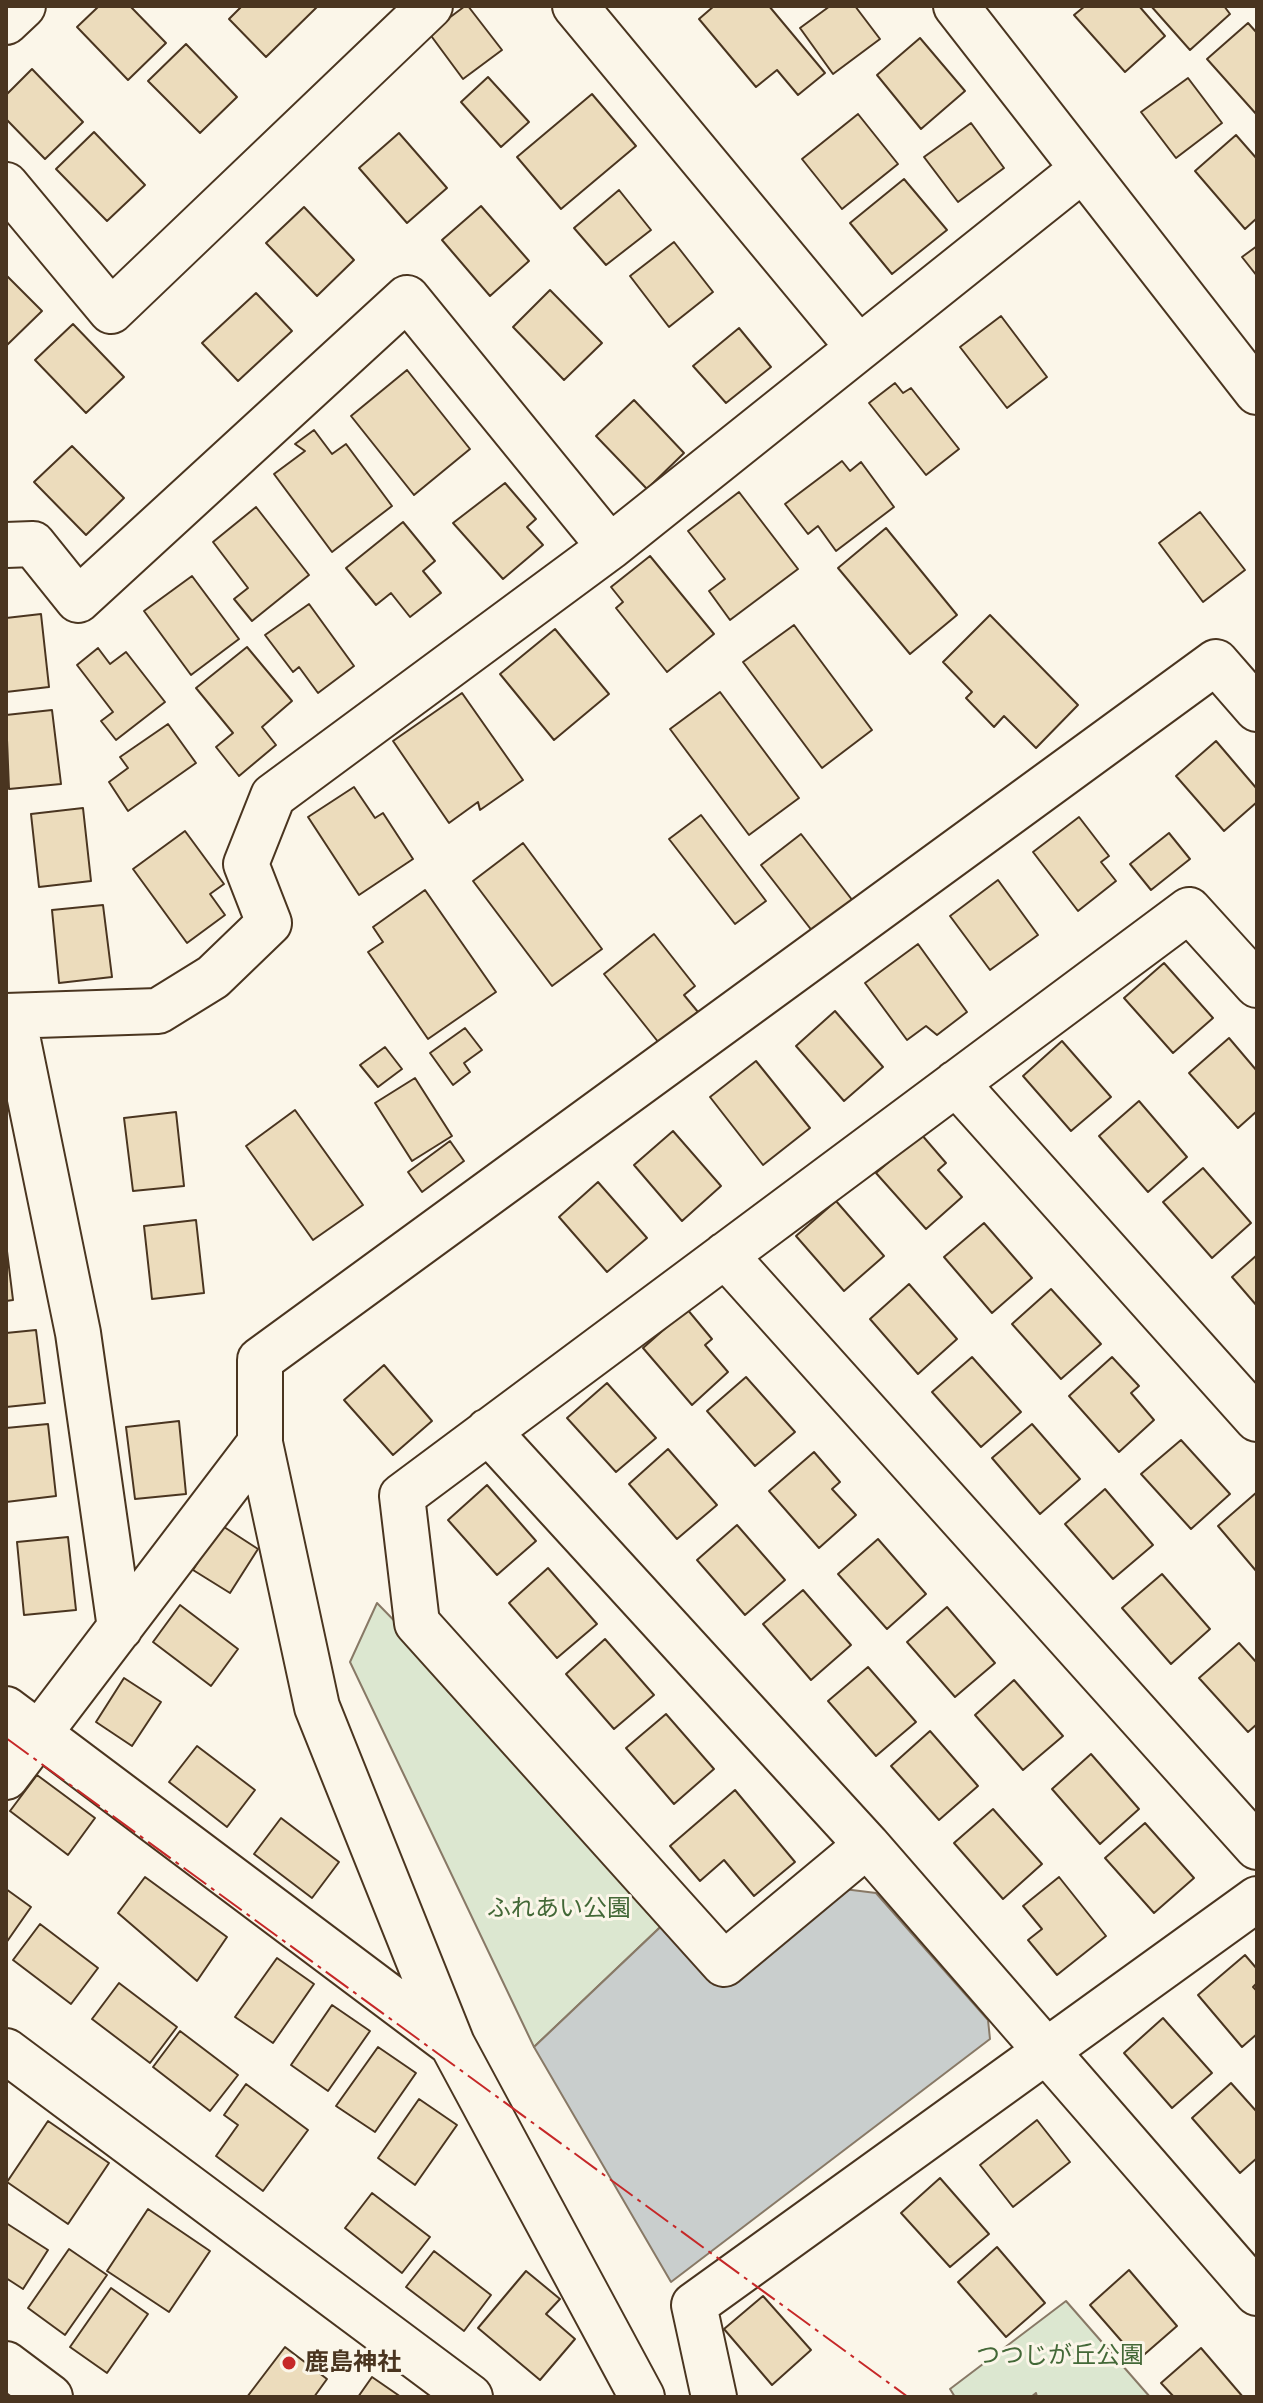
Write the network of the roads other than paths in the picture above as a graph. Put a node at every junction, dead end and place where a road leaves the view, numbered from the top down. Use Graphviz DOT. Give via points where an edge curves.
graph roads {
  1 [pos="23,6"];
  2 [pos="430,6"];
  3 [pos="575,6"];
  4 [pos="956,6"];
  5 [pos="6,22"];
  6 [pos="1083,169"];
  7 [pos="6,185"];
  8 [pos="859,348"];
  9 [pos="1257,392"];
  10 [pos="6,545"];
  11 [pos="610,547"];
  12 [pos="1257,709"];
  13 [pos="1257,985"];
  14 [pos="10,1016"];
  15 [pos="956,1083"];
  16 [pos="725,1255"];
  17 [pos="1257,1419"];
  18 [pos="488,1431"];
  19 [pos="260,1443"];
  20 [pos="120,1628"];
  21 [pos="23,1721"];
  22 [pos="6,1777"];
  23 [pos="867,1845"];
  24 [pos="1257,1847"];
  25 [pos="1257,1899"];
  26 [pos="452,2044"];
  27 [pos="6,2051"];
  28 [pos="1046,2052"];
  29 [pos="1257,2293"];
  30 [pos="6,2364"];
  31 [pos="50,2397"];
  32 [pos="470,2397"];
  33 [pos="642,2397"];
  34 [pos="714,2397"];
  1 -- 5 [label="street"];
  2 -- 7 [label="street" via="111,311"];
  3 -- 8 [label="street"];
  4 -- 6 [label="street"];
  6 -- 8 [label="street"];
  6 -- 9 [label="street"];
  8 -- 11 [label="street"];
  10 -- 11 [label="street" via="33,544 78,600 407,298"];
  11 -- 14 [label="street" via="273,796 246,864 269,923 213,977 158,1011"];
  12 -- 19 [label="street" via="1216,662 260,1360"];
  13 -- 15 [label="street" via="1189,910"];
  14 -- 20 [label="street" via="78,1333"];
  15 -- 16 [label="street"];
  15 -- 17 [label="street"];
  16 -- 18 [label="street"];
  16 -- 24 [label="street"];
  18 -- 23 [label="street"];
  18 -- 23 [label="street" via="402,1496 417,1623 724,1964"];
  19 -- 20 [label="street"];
  19 -- 26 [label="street" via="317,1707"];
  20 -- 21 [label="street"];
  21 -- 22 [label="street"];
  21 -- 26 [label="street"];
  23 -- 28 [label="street"];
  25 -- 28 [label="street"];
  26 -- 33 [label="street"];
  27 -- 32 [label="street"];
  28 -- 29 [label="street"];
  28 -- 34 [label="street" via="694,2305"];
  30 -- 31 [label="street"];
}
